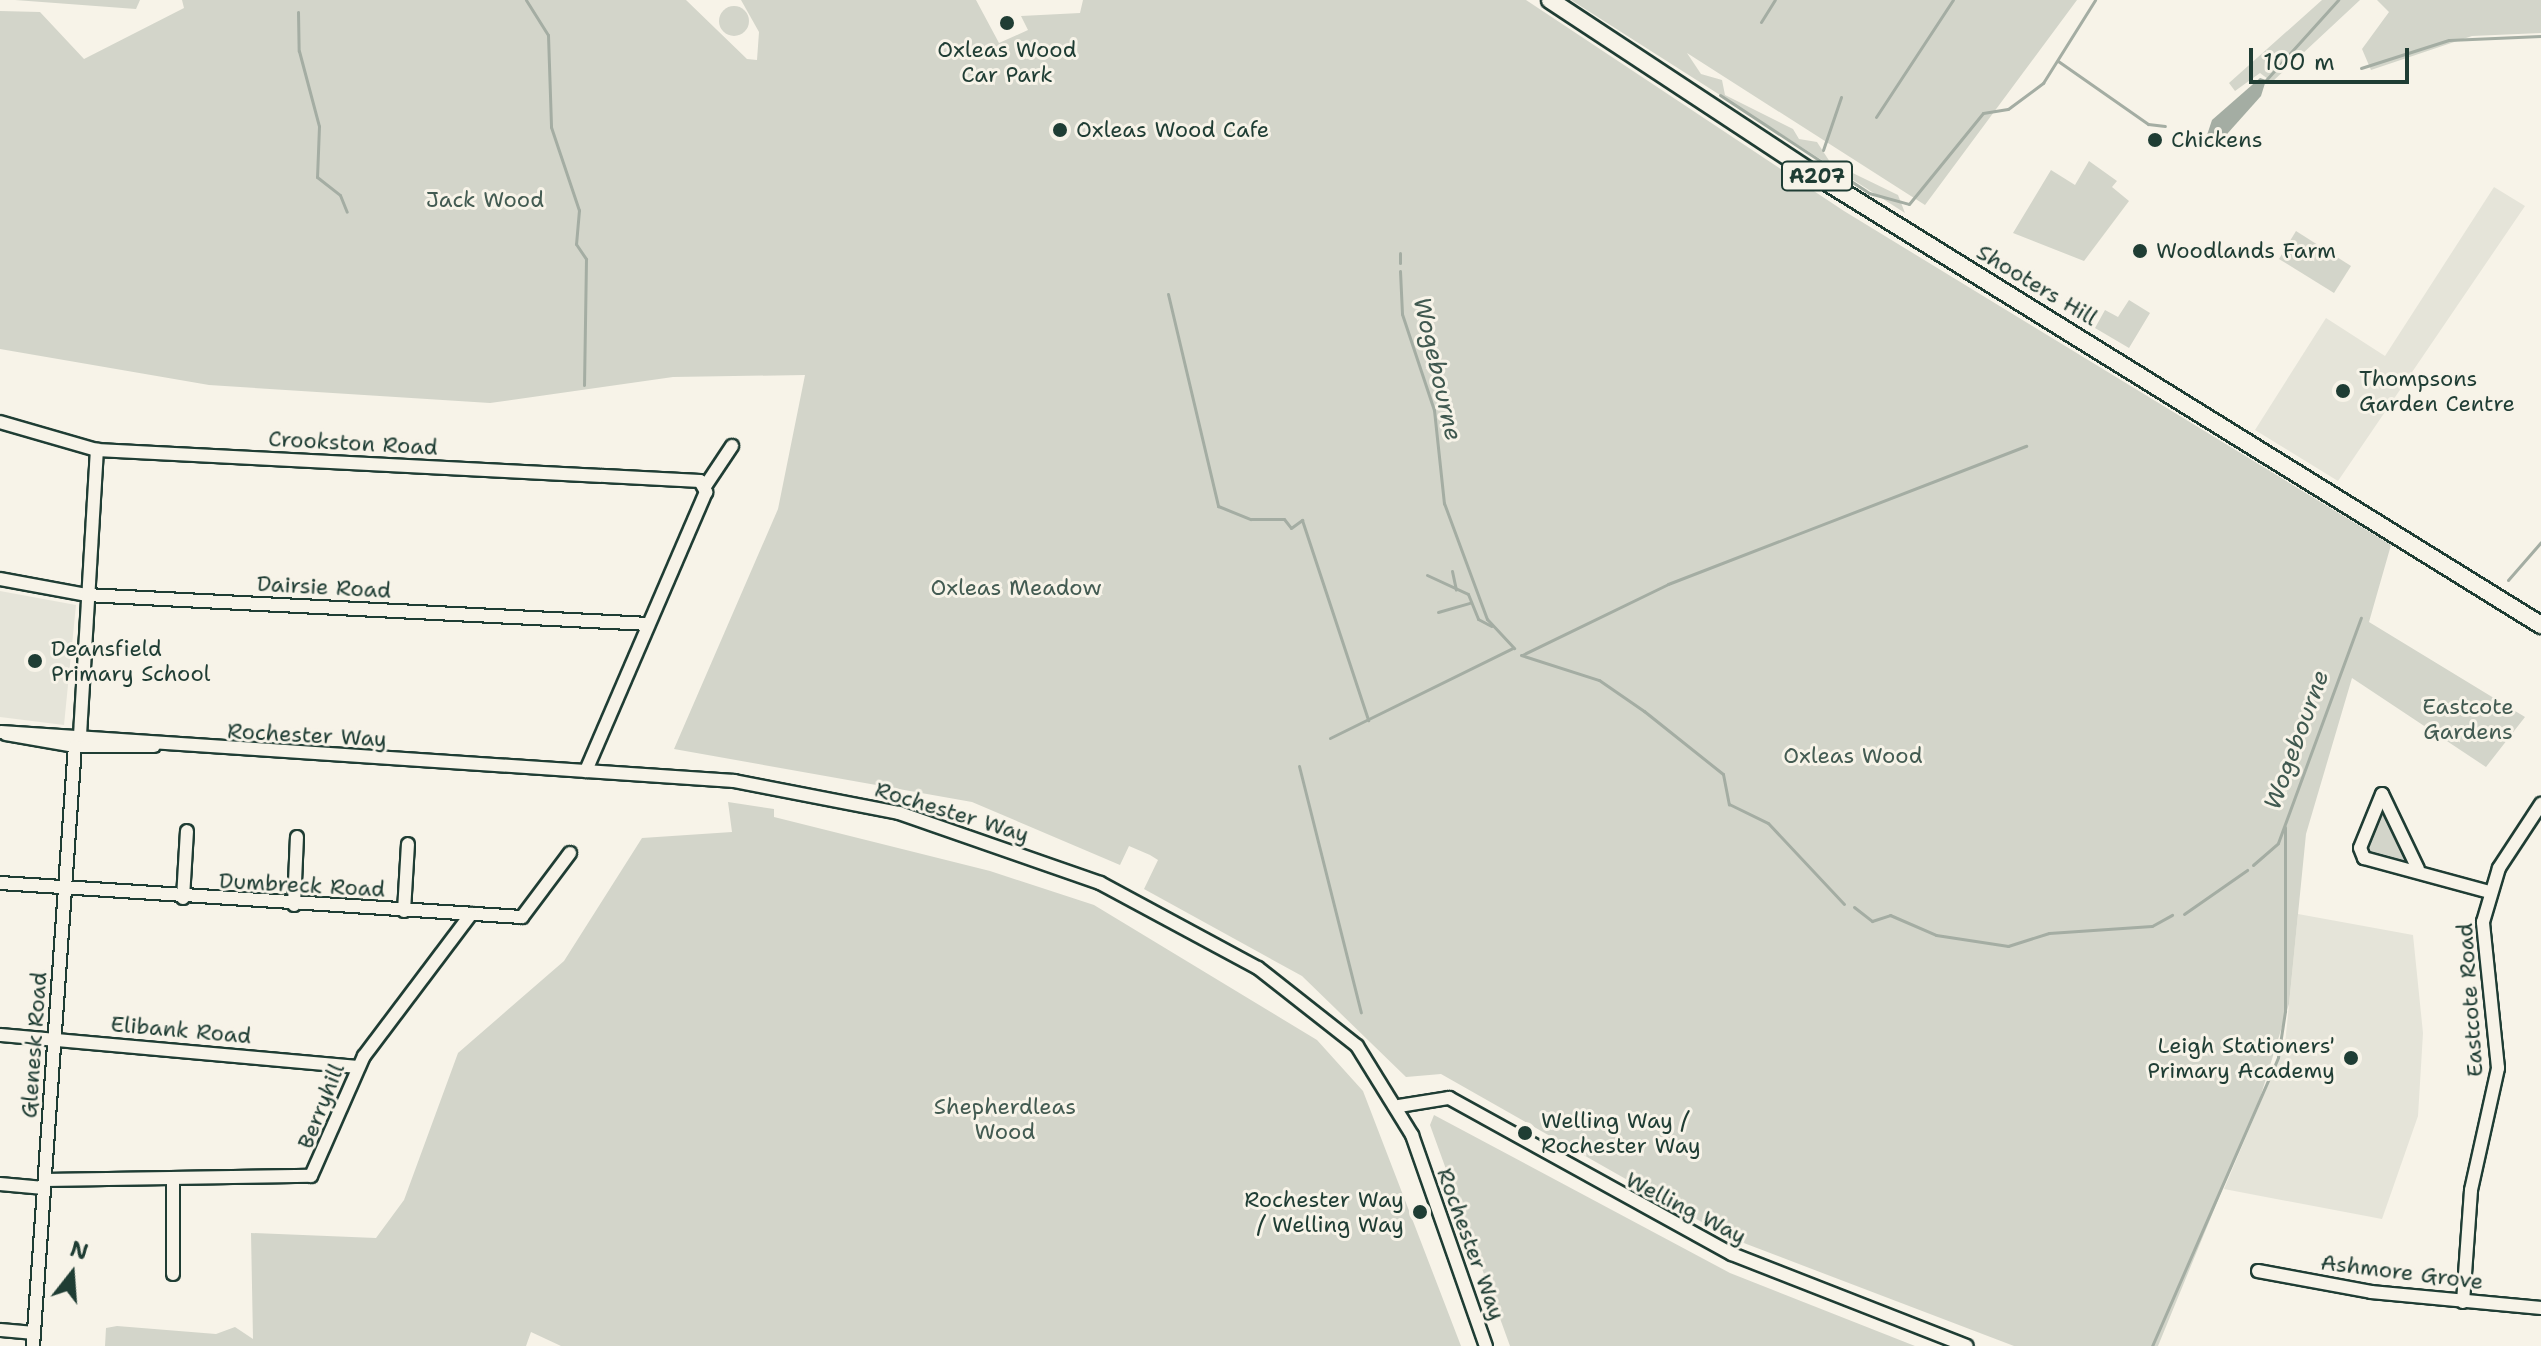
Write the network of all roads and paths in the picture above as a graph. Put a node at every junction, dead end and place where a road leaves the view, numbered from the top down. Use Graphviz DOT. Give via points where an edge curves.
graph roads {
  1 [pos="1550,0"];
  2 [pos="0,422"];
  3 [pos="732,446"];
  4 [pos="97,450"];
  5 [pos="706,485"];
  6 [pos="0,579"];
  7 [pos="86,595"];
  8 [pos="648,624"];
  9 [pos="2541,625"];
  10 [pos="1,732"];
  11 [pos="77,741"];
  12 [pos="586,771"];
  13 [pos="2540,807"];
  14 [pos="187,831"];
  15 [pos="297,837"];
  16 [pos="408,844"];
  17 [pos="570,853"];
  18 [pos="2418,869"];
  19 [pos="0,883"];
  20 [pos="64,890"];
  21 [pos="2489,892"];
  22 [pos="183,898"];
  23 [pos="294,905"];
  24 [pos="404,911"];
  25 [pos="471,914"];
  26 [pos="0,1035"];
  27 [pos="54,1040"];
  28 [pos="358,1067"];
  29 [pos="1399,1106"];
  30 [pos="173,1180"];
  31 [pos="0,1184"];
  32 [pos="44,1184"];
  33 [pos="2258,1271"];
  34 [pos="173,1274"];
  35 [pos="2463,1302"];
  36 [pos="2541,1308"];
  37 [pos="0,1330"];
  38 [pos="33,1340"];
  39 [pos="1486,1346"];
  40 [pos="1967,1346"];
  1 -- 9 [label="main road, Shooters Hill / A207" via="1817,176"];
  2 -- 4 [label="street, Crookston Road"];
  3 -- 5 [label="street"];
  4 -- 5 [label="street, Crookston Road"];
  4 -- 7 [label="street, Glenesk Road"];
  5 -- 8 [label="street"];
  6 -- 7 [label="street, Dairsie Road"];
  7 -- 8 [label="street, Dairsie Road"];
  7 -- 11 [label="street, Glenesk Road"];
  8 -- 12 [label="street"];
  10 -- 11 [label="street, Rochester Way"];
  11 -- 12 [label="street, Rochester Way"];
  11 -- 20 [label="street, Glenesk Road"];
  12 -- 29 [label="street, Rochester Way" via="808,792 966,832 1100,883 1300,995 1357,1046"];
  13 -- 21 [label="street, Eastcote Road"];
  14 -- 22 [label="street"];
  15 -- 23 [label="street"];
  16 -- 24 [label="street"];
  17 -- 25 [label="street, Dumbreck Road" via="527,915"];
  18 -- 18 [label="street" via="2388,796 2382,794 2360,854"];
  18 -- 21 [label="street"];
  19 -- 20 [label="street, Dumbreck Road"];
  20 -- 22 [label="street, Dumbreck Road"];
  20 -- 27 [label="street, Glenesk Road"];
  21 -- 35 [label="street, Eastcote Road" via="2482,935 2497,1079 2472,1180"];
  22 -- 23 [label="street, Dumbreck Road"];
  23 -- 24 [label="street, Dumbreck Road"];
  24 -- 25 [label="street, Dumbreck Road"];
  25 -- 28 [label="street, Berryhill"];
  26 -- 27 [label="street, Elibank Road"];
  27 -- 28 [label="street, Elibank Road"];
  27 -- 32 [label="street, Glenesk Road"];
  28 -- 30 [label="street, Berryhill" via="311,1176"];
  29 -- 39 [label="street, Rochester Way"];
  29 -- 40 [label="street, Welling Way" via="1449,1098 1732,1254"];
  30 -- 32 [label="street, Berryhill"];
  30 -- 34 [label="street"];
  31 -- 32 [label="street, Berryhill"];
  32 -- 38 [label="street, Glenesk Road"];
  33 -- 35 [label="street, Ashmore Grove"];
  35 -- 36 [label="street, Ashmore Grove"];
  37 -- 38 [label="street"];
}
